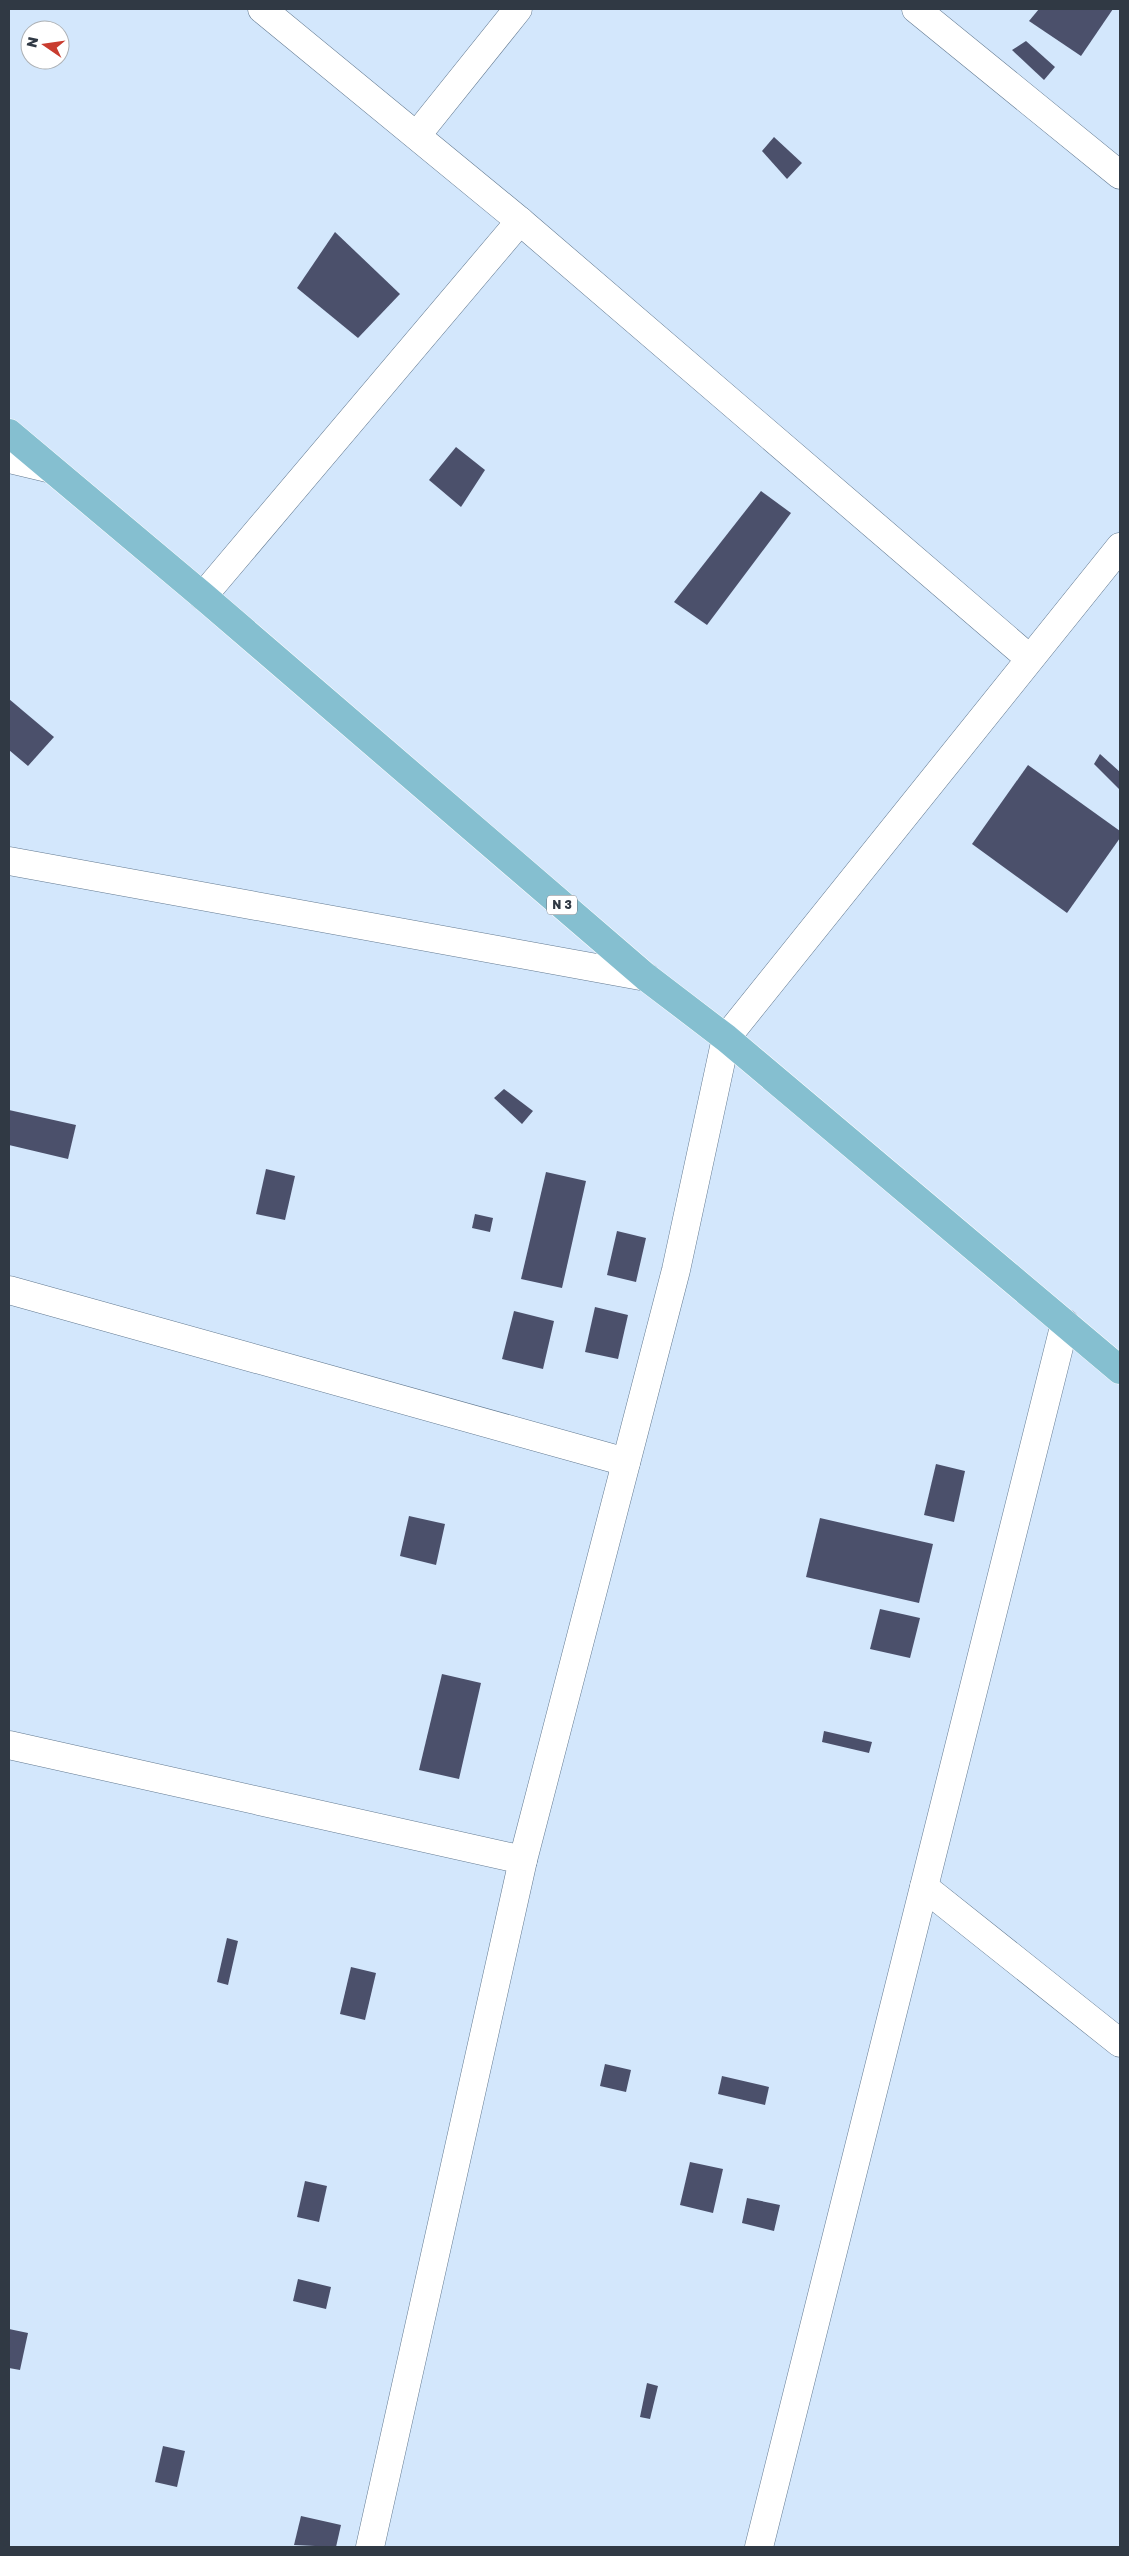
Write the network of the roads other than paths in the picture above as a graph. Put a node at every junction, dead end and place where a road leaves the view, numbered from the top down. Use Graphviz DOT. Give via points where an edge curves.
graph roads {
  1 [pos="262,9"];
  2 [pos="518,9"];
  3 [pos="916,9"];
  4 [pos="416,135"];
  5 [pos="1120,175"];
  6 [pos="520,221"];
  7 [pos="9,433"];
  8 [pos="9,460"];
  9 [pos="51,469"];
  10 [pos="1120,547"];
  11 [pos="203,596"];
  12 [pos="1029,658"];
  13 [pos="9,860"];
  14 [pos="646,977"];
  15 [pos="726,1038"];
  16 [pos="9,1290"];
  17 [pos="1065,1323"];
  18 [pos="1120,1370"];
  19 [pos="626,1462"];
  20 [pos="9,1745"];
  21 [pos="523,1860"];
  22 [pos="924,1887"];
  23 [pos="1120,2043"];
  24 [pos="370,2547"];
  25 [pos="759,2547"];
  1 -- 4 [label="street"];
  2 -- 4 [label="street"];
  3 -- 5 [label="street"];
  4 -- 6 [label="street"];
  6 -- 11 [label="street"];
  6 -- 12 [label="street"];
  7 -- 9 [label="main road, N 3"];
  8 -- 9 [label="street"];
  9 -- 11 [label="main road, N 3"];
  10 -- 12 [label="street"];
  11 -- 14 [label="main road, N 3"];
  12 -- 15 [label="street"];
  13 -- 14 [label="street"];
  14 -- 15 [label="main road, N 3"];
  15 -- 17 [label="main road, N 3"];
  15 -- 19 [label="street" via="676,1270"];
  16 -- 19 [label="street"];
  17 -- 18 [label="main road, N 3"];
  17 -- 22 [label="street"];
  19 -- 21 [label="street"];
  20 -- 21 [label="street"];
  21 -- 24 [label="street"];
  22 -- 23 [label="street"];
  22 -- 25 [label="street"];
}
